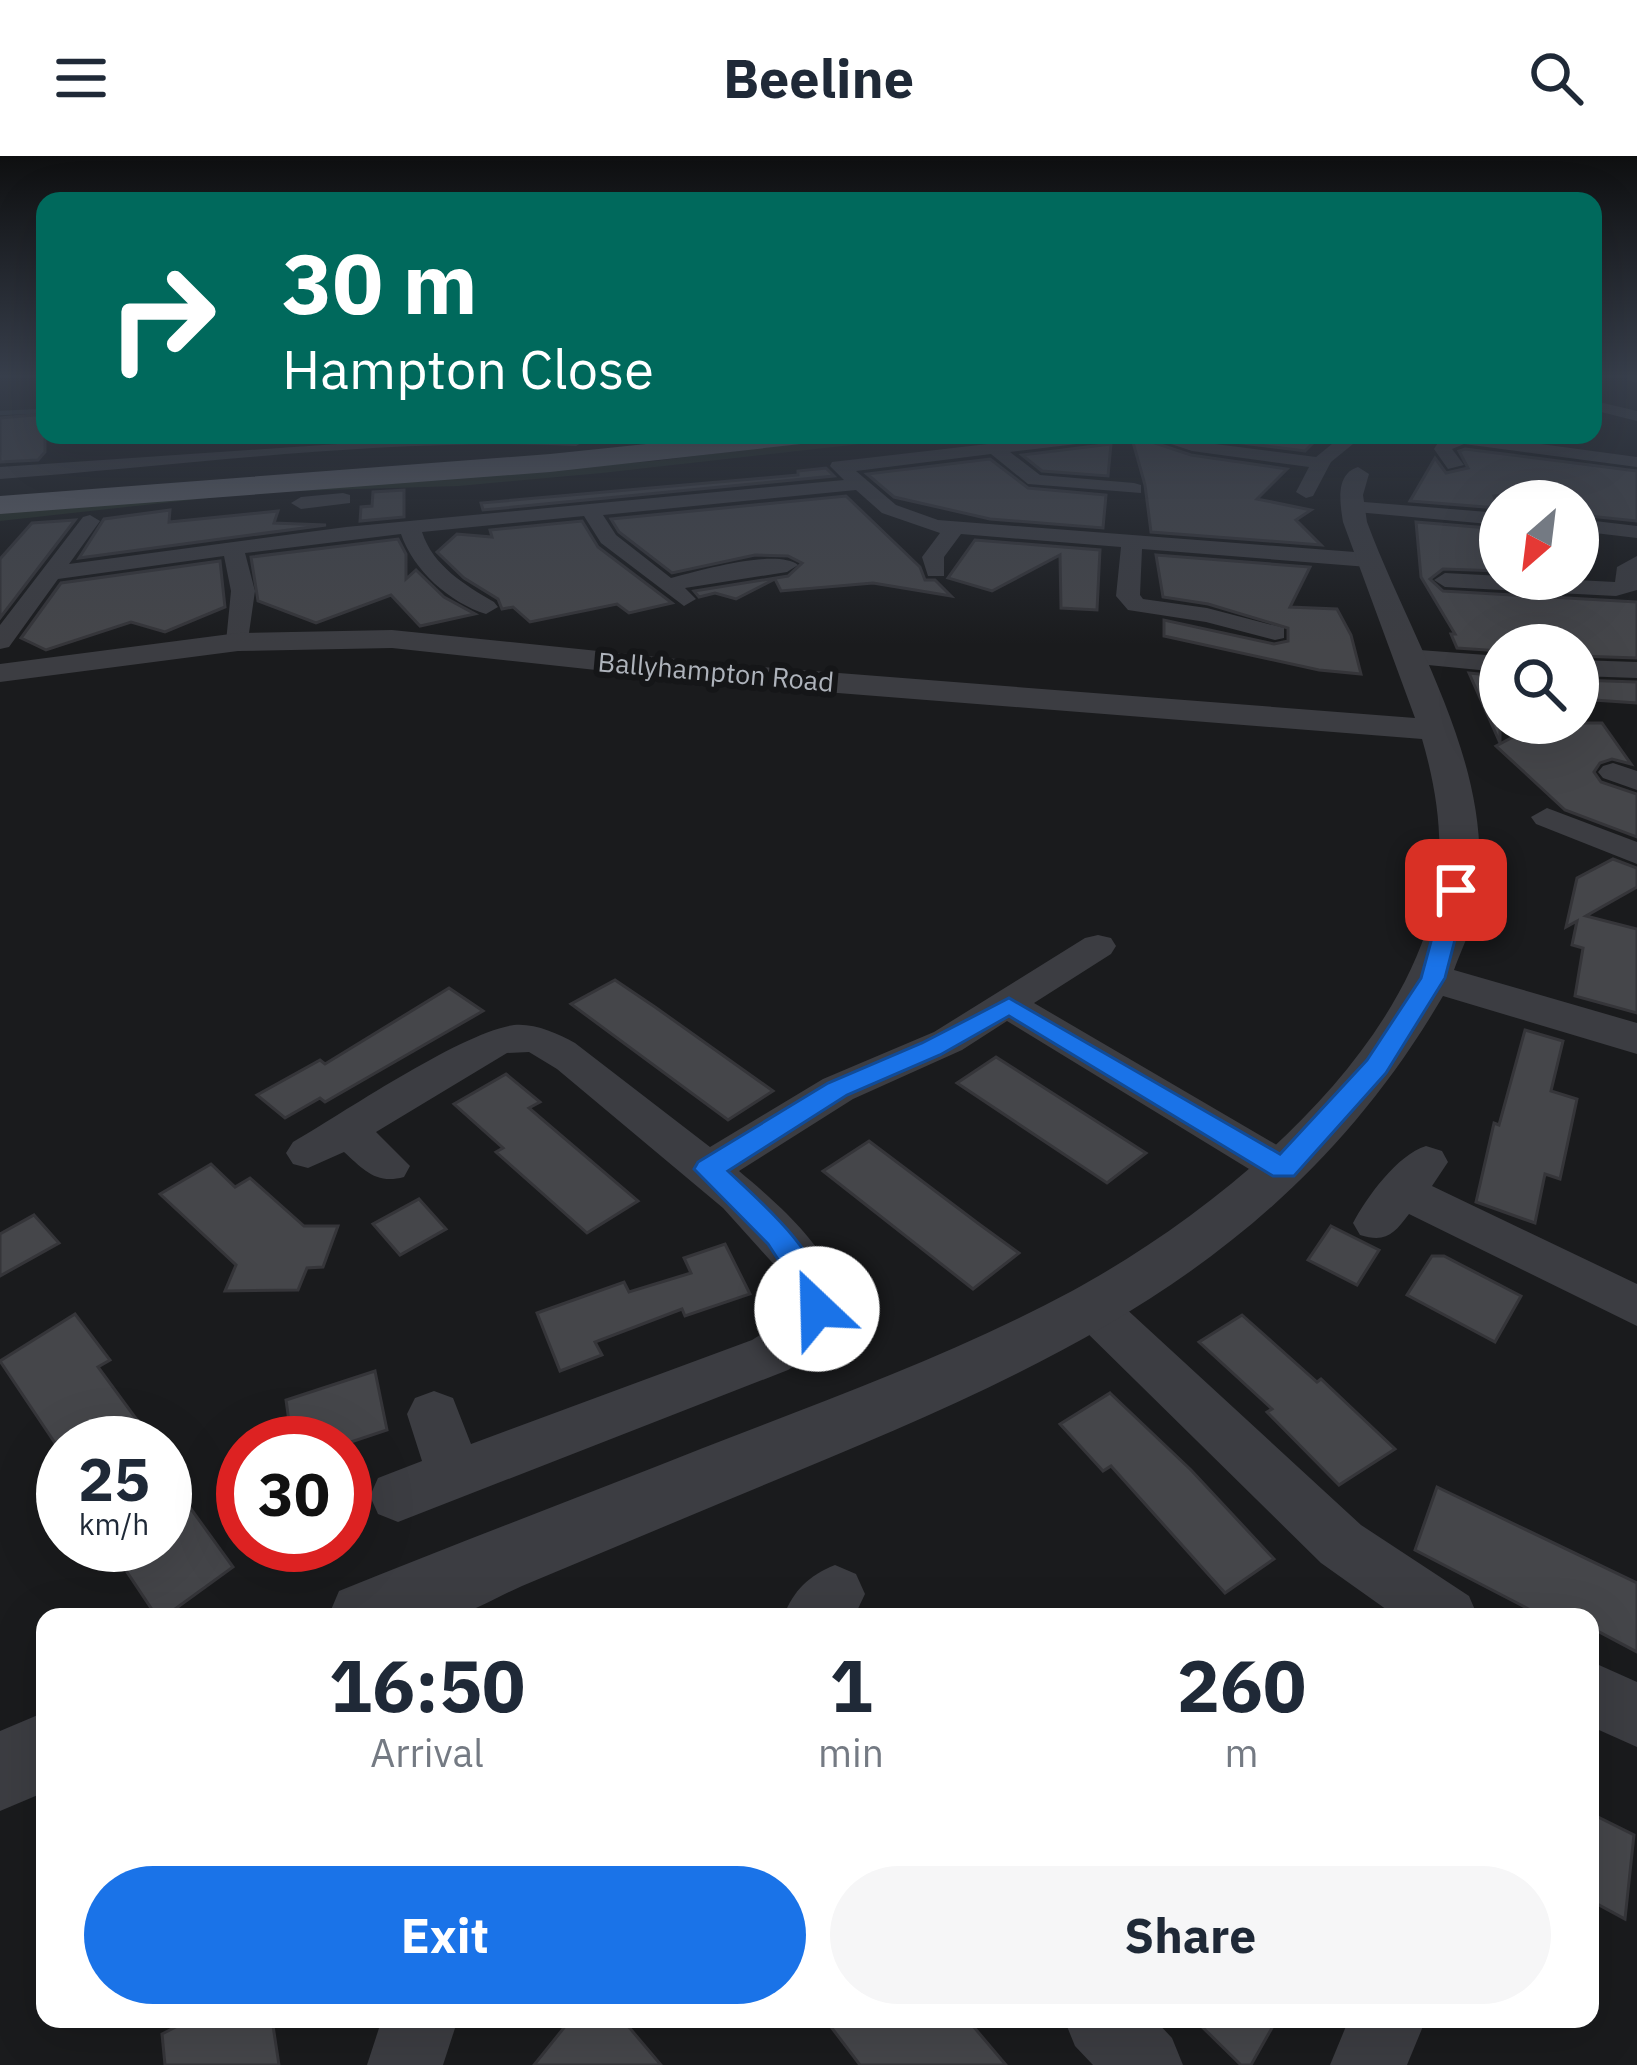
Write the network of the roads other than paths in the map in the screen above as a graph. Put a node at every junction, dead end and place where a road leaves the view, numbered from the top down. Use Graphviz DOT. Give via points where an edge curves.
graph roads {
  1 [pos="179,466"];
  2 [pos="356,466"];
  3 [pos="470,466"];
  4 [pos="840,466"];
  5 [pos="1022,466"];
  6 [pos="1296,466"];
  7 [pos="1462,466"];
  8 [pos="1477,467"];
  9 [pos="1338,474"];
  10 [pos="4,484"];
  11 [pos="861,484"];
  12 [pos="1134,489"];
  13 [pos="344,499"];
  14 [pos="591,512"];
  15 [pos="1479,513"];
  16 [pos="410,526"];
  17 [pos="1599,527"];
  18 [pos="116,528"];
  19 [pos="954,529"];
  20 [pos="1637,532"];
  21 [pos="346,533"];
  22 [pos="1132,544"];
  23 [pos="233,548"];
  24 [pos="1368,560"];
  25 [pos="1637,562"];
  26 [pos="787,565"];
  27 [pos="936,571"];
  28 [pos="53,573"];
  29 [pos="1462,578"];
  30 [pos="487,607"];
  31 [pos="1275,633"];
  32 [pos="0,641"];
  33 [pos="238,642"];
  34 [pos="1406,657"];
  35 [pos="1479,662"];
  36 [pos="1599,669"];
  37 [pos="1637,670"];
  38 [pos="0,673"];
  39 [pos="1434,730"];
  40 [pos="1547,817"];
  41 [pos="1637,854"];
  42 [pos="1098,946"];
  43 [pos="1433,978"];
  44 [pos="1009,1005"];
  45 [pos="1637,1039"];
  46 [pos="388,1166"];
  47 [pos="708,1169"];
  48 [pos="1283,1169"];
  49 [pos="1402,1192"];
  50 [pos="1637,1306"];
  51 [pos="1093,1308"];
  52 [pos="434,1414"];
  53 [pos="453,1471"];
  54 [pos="398,1496"];
  55 [pos="390,1608"];
  56 [pos="1435,1608"];
  57 [pos="1599,1697"];
  58 [pos="1637,1715"];
  59 [pos="36,1756"];
  60 [pos="0,1771"];
  61 [pos="417,2028"];
  62 [pos="1110,2028"];
  63 [pos="1384,2028"];
  64 [pos="405,2065"];
  65 [pos="1145,2065"];
  66 [pos="1368,2065"];
  1 -- 10 [label="street"];
  2 -- 10 [label="highway"];
  3 -- 10 [label="highway"];
  4 -- 11 [label="street"];
  5 -- 12 [label="street" via="1033,479"];
  6 -- 9 [label="street"];
  7 -- 8 [label="street"];
  9 -- 15 [label="street"];
  9 -- 24 [label="street"];
  11 -- 14 [label="street"];
  11 -- 19 [label="street" via="903,517"];
  13 -- 21 [label="street" via="310,503"];
  14 -- 16 [label="street"];
  14 -- 26 [label="street" via="602,534 675,593 712,573"];
  16 -- 21 [label="street"];
  16 -- 30 [label="street" via="414,549"];
  17 -- 20 [label="street"];
  18 -- 28 [label="street" via="87,525"];
  19 -- 22 [label="street"];
  19 -- 27 [label="street" via="933,557"];
  21 -- 23 [label="street"];
  22 -- 24 [label="street"];
  22 -- 31 [label="street" via="1128,596 1136,604"];
  23 -- 28 [label="street"];
  23 -- 33 [label="street" via="243,590"];
  24 -- 34 [label="street"];
  25 -- 29 [label="street" via="1627,566 1625,588"];
  28 -- 32 [label="street"];
  33 -- 38 [label="street, Ballyhampton Road"];
  33 -- 39 [label="street, Ballyhampton Road" via="410,640 735,675"];
  34 -- 35 [label="street"];
  34 -- 39 [label="street"];
  36 -- 37 [label="street"];
  39 -- 43 [label="street" via="1461,852"];
  40 -- 41 [label="street"];
  42 -- 44 [label="street"];
  43 -- 45 [label="street"];
  43 -- 48 [label="street" via="1376,1066"];
  44 -- 47 [label="street" via="838,1089"];
  44 -- 48 [label="street"];
  46 -- 47 [label="street" via="327,1142 493,1044 522,1037 553,1047"];
  47 -- 53 [label="street" via="794,1258 813,1294 810,1328 770,1354"];
  48 -- 51 [label="street"];
  49 -- 50 [label="street"];
  51 -- 55 [label="street" via="818,1432"];
  51 -- 56 [label="street" via="1341,1544"];
  52 -- 53 [label="street"];
  53 -- 54 [label="street"];
  57 -- 58 [label="street"];
  59 -- 60 [label="street"];
  61 -- 64 [label="street"];
  62 -- 65 [label="street"];
  63 -- 66 [label="street"];
}
